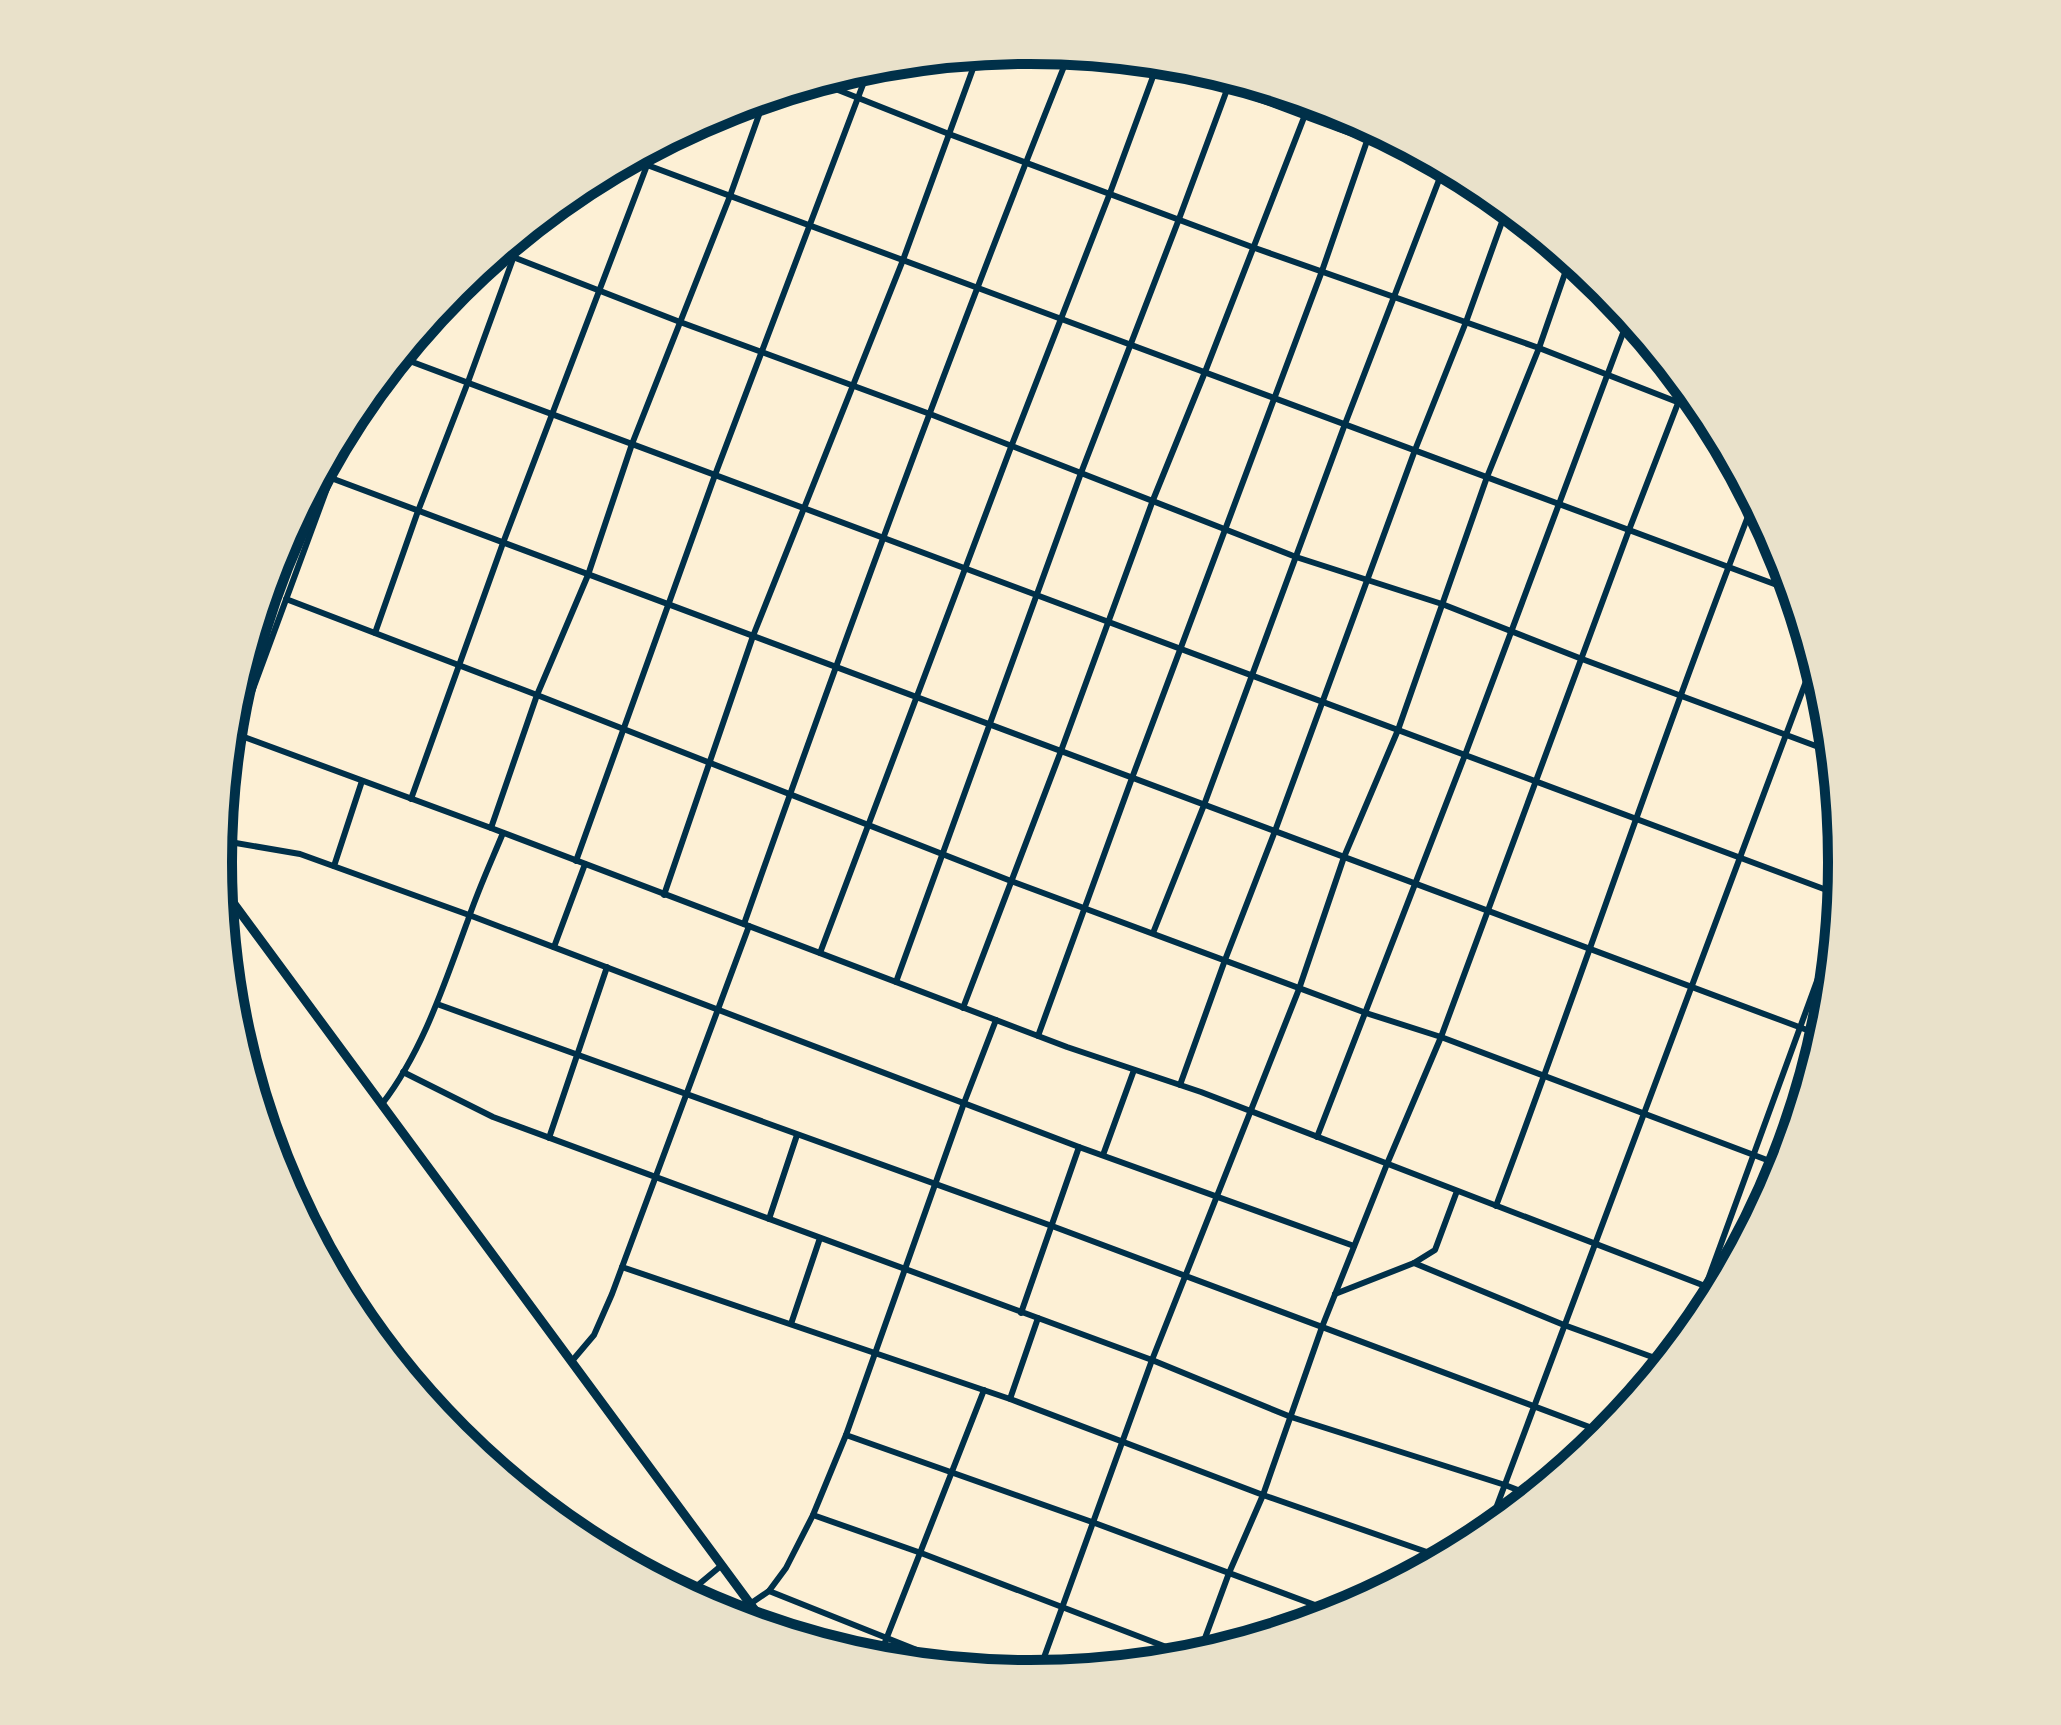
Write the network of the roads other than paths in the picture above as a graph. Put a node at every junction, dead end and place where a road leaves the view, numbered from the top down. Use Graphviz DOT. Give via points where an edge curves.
graph roads {
  1 [pos="1065,65"];
  2 [pos="974,66"];
  3 [pos="1156,74"];
  4 [pos="864,82"];
  5 [pos="835,88"];
  6 [pos="1227,89"];
  7 [pos="1245,93"];
  8 [pos="858,97"];
  9 [pos="760,111"];
  10 [pos="1305,116"];
  11 [pos="949,134"];
  12 [pos="1367,141"];
  13 [pos="1384,146"];
  14 [pos="648,162"];
  15 [pos="1026,162"];
  16 [pos="644,164"];
  17 [pos="647,165"];
  18 [pos="1440,177"];
  19 [pos="1110,193"];
  20 [pos="730,196"];
  21 [pos="1179,219"];
  22 [pos="1503,219"];
  23 [pos="810,226"];
  24 [pos="1252,247"];
  25 [pos="513,256"];
  26 [pos="903,260"];
  27 [pos="1322,271"];
  28 [pos="1566,271"];
  29 [pos="977,288"];
  30 [pos="599,289"];
  31 [pos="1394,297"];
  32 [pos="1060,319"];
  33 [pos="680,322"];
  34 [pos="1466,322"];
  35 [pos="1625,329"];
  36 [pos="1130,344"];
  37 [pos="1539,348"];
  38 [pos="763,352"];
  39 [pos="410,361"];
  40 [pos="1205,372"];
  41 [pos="1608,375"];
  42 [pos="468,382"];
  43 [pos="852,385"];
  44 [pos="1275,398"];
  45 [pos="1680,399"];
  46 [pos="1678,403"];
  47 [pos="1684,405"];
  48 [pos="551,414"];
  49 [pos="930,414"];
  50 [pos="1345,424"];
  51 [pos="632,444"];
  52 [pos="1011,447"];
  53 [pos="1415,450"];
  54 [pos="1081,473"];
  55 [pos="715,475"];
  56 [pos="1487,477"];
  57 [pos="331,478"];
  58 [pos="1153,500"];
  59 [pos="1560,504"];
  60 [pos="804,508"];
  61 [pos="418,511"];
  62 [pos="1749,514"];
  63 [pos="1225,528"];
  64 [pos="1629,530"];
  65 [pos="884,538"];
  66 [pos="503,543"];
  67 [pos="1296,557"];
  68 [pos="1728,567"];
  69 [pos="966,568"];
  70 [pos="588,575"];
  71 [pos="1368,579"];
  72 [pos="1779,586"];
  73 [pos="1038,595"];
  74 [pos="286,599"];
  75 [pos="1442,604"];
  76 [pos="668,605"];
  77 [pos="1109,622"];
  78 [pos="1511,631"];
  79 [pos="375,633"];
  80 [pos="753,636"];
  81 [pos="1180,648"];
  82 [pos="1582,659"];
  83 [pos="460,665"];
  84 [pos="835,667"];
  85 [pos="1252,676"];
  86 [pos="1807,678"];
  87 [pos="1681,694"];
  88 [pos="537,695"];
  89 [pos="916,697"];
  90 [pos="249,700"];
  91 [pos="1323,702"];
  92 [pos="989,724"];
  93 [pos="624,729"];
  94 [pos="1398,730"];
  95 [pos="1786,734"];
  96 [pos="242,736"];
  97 [pos="1820,747"];
  98 [pos="1061,751"];
  99 [pos="1465,755"];
  100 [pos="708,762"];
  101 [pos="1132,778"];
  102 [pos="362,781"];
  103 [pos="1537,782"];
  104 [pos="789,794"];
  105 [pos="411,799"];
  106 [pos="1204,805"];
  107 [pos="1635,819"];
  108 [pos="868,825"];
  109 [pos="491,828"];
  110 [pos="1275,831"];
  111 [pos="503,833"];
  112 [pos="233,842"];
  113 [pos="943,854"];
  114 [pos="1344,857"];
  115 [pos="1740,858"];
  116 [pos="576,861"];
  117 [pos="585,864"];
  118 [pos="334,866"];
  119 [pos="1011,881"];
  120 [pos="1416,884"];
  121 [pos="1828,891"];
  122 [pos="664,895"];
  123 [pos="234,903"];
  124 [pos="1086,908"];
  125 [pos="1487,911"];
  126 [pos="469,915"];
  127 [pos="746,925"];
  128 [pos="1153,933"];
  129 [pos="554,947"];
  130 [pos="1588,949"];
  131 [pos="820,953"];
  132 [pos="1225,960"];
  133 [pos="607,967"];
  134 [pos="1822,967"];
  135 [pos="896,982"];
  136 [pos="1691,987"];
  137 [pos="1299,989"];
  138 [pos="437,1004"];
  139 [pos="963,1008"];
  140 [pos="718,1010"];
  141 [pos="1366,1013"];
  142 [pos="996,1020"];
  143 [pos="1800,1027"];
  144 [pos="1811,1031"];
  145 [pos="1038,1036"];
  146 [pos="1441,1037"];
  147 [pos="577,1053"];
  148 [pos="1134,1070"];
  149 [pos="403,1072"];
  150 [pos="1545,1076"];
  151 [pos="1180,1085"];
  152 [pos="687,1095"];
  153 [pos="964,1103"];
  154 [pos="382,1104"];
  155 [pos="1251,1111"];
  156 [pos="1643,1113"];
  157 [pos="797,1135"];
  158 [pos="1317,1137"];
  159 [pos="549,1138"];
  160 [pos="1079,1147"];
  161 [pos="1103,1155"];
  162 [pos="1754,1155"];
  163 [pos="1771,1161"];
  164 [pos="1387,1164"];
  165 [pos="656,1178"];
  166 [pos="935,1185"];
  167 [pos="1457,1191"];
  168 [pos="1217,1197"];
  169 [pos="1496,1206"];
  170 [pos="769,1219"];
  171 [pos="1052,1226"];
  172 [pos="820,1238"];
  173 [pos="1594,1244"];
  174 [pos="1354,1246"];
  175 [pos="1414,1263"];
  176 [pos="622,1267"];
  177 [pos="904,1269"];
  178 [pos="1186,1275"];
  179 [pos="1706,1286"];
  180 [pos="1335,1294"];
  181 [pos="1021,1313"];
  182 [pos="1038,1318"];
  183 [pos="791,1324"];
  184 [pos="1564,1325"];
  185 [pos="1322,1327"];
  186 [pos="876,1353"];
  187 [pos="1656,1358"];
  188 [pos="1152,1360"];
  189 [pos="572,1361"];
  190 [pos="984,1390"];
  191 [pos="1010,1399"];
  192 [pos="1534,1406"];
  193 [pos="1291,1417"];
  194 [pos="1593,1428"];
  195 [pos="846,1435"];
  196 [pos="1122,1441"];
  197 [pos="953,1472"];
  198 [pos="1505,1485"];
  199 [pos="1522,1492"];
  200 [pos="1263,1495"];
  201 [pos="1495,1511"];
  202 [pos="813,1515"];
  203 [pos="1092,1522"];
  204 [pos="921,1553"];
  205 [pos="1431,1553"];
  206 [pos="722,1565"];
  207 [pos="1229,1573"];
  208 [pos="695,1587"];
  209 [pos="769,1591"];
  210 [pos="750,1604"];
  211 [pos="1062,1607"];
  212 [pos="1319,1607"];
  213 [pos="756,1612"];
  214 [pos="888,1637"];
  215 [pos="1202,1642"];
  216 [pos="884,1647"];
  217 [pos="1172,1648"];
  218 [pos="929,1654"];
  219 [pos="1043,1661"];
  1 -- 15 [label="street"];
  2 -- 11 [label="street"];
  3 -- 19 [label="street"];
  4 -- 8 [label="street"];
  5 -- 8 [label="street"];
  6 -- 21 [label="street"];
  7 -- 10 [label="street"];
  8 -- 11 [label="street"];
  8 -- 23 [label="street"];
  9 -- 20 [label="street"];
  10 -- 12 [label="street"];
  10 -- 24 [label="street"];
  11 -- 15 [label="street"];
  11 -- 26 [label="street"];
  12 -- 13 [label="street"];
  12 -- 27 [label="street"];
  14 -- 17 [label="street"];
  15 -- 19 [label="street"];
  15 -- 29 [label="street"];
  16 -- 17 [label="street"];
  17 -- 20 [label="street"];
  17 -- 30 [label="street"];
  18 -- 31 [label="street"];
  19 -- 21 [label="street"];
  19 -- 32 [label="street"];
  20 -- 23 [label="street"];
  20 -- 33 [label="street"];
  21 -- 24 [label="street"];
  21 -- 36 [label="street"];
  22 -- 34 [label="street"];
  23 -- 26 [label="street"];
  23 -- 38 [label="street"];
  24 -- 27 [label="street"];
  24 -- 40 [label="street"];
  25 -- 30 [label="street"];
  25 -- 42 [label="street"];
  26 -- 29 [label="street"];
  26 -- 43 [label="street"];
  27 -- 31 [label="street"];
  27 -- 44 [label="street"];
  28 -- 37 [label="street"];
  29 -- 32 [label="street"];
  29 -- 49 [label="street"];
  30 -- 33 [label="street"];
  30 -- 48 [label="street"];
  31 -- 34 [label="street"];
  31 -- 50 [label="street"];
  32 -- 36 [label="street"];
  32 -- 52 [label="street"];
  33 -- 38 [label="street"];
  33 -- 51 [label="street"];
  34 -- 37 [label="street"];
  34 -- 53 [label="street"];
  35 -- 41 [label="street"];
  36 -- 40 [label="street"];
  36 -- 54 [label="street"];
  37 -- 41 [label="street"];
  37 -- 56 [label="street"];
  38 -- 43 [label="street"];
  38 -- 55 [label="street"];
  39 -- 42 [label="street"];
  40 -- 44 [label="street"];
  40 -- 58 [label="street"];
  41 -- 46 [label="street"];
  41 -- 59 [label="street"];
  42 -- 48 [label="street"];
  42 -- 61 [label="street"];
  43 -- 49 [label="street"];
  43 -- 60 [label="street"];
  44 -- 50 [label="street"];
  44 -- 63 [label="street"];
  45 -- 46 [label="street"];
  46 -- 47 [label="street"];
  46 -- 64 [label="street"];
  48 -- 51 [label="street"];
  48 -- 66 [label="street"];
  49 -- 52 [label="street"];
  49 -- 65 [label="street"];
  50 -- 53 [label="street"];
  50 -- 67 [label="street"];
  51 -- 55 [label="street"];
  51 -- 70 [label="street"];
  52 -- 54 [label="street"];
  52 -- 69 [label="street"];
  53 -- 56 [label="street"];
  53 -- 71 [label="street"];
  54 -- 58 [label="street"];
  54 -- 73 [label="street"];
  55 -- 60 [label="street"];
  55 -- 76 [label="street"];
  56 -- 59 [label="street"];
  56 -- 75 [label="street"];
  57 -- 61 [label="street"];
  57 -- 74 [label="street"];
  58 -- 63 [label="street"];
  58 -- 77 [label="street"];
  59 -- 64 [label="street"];
  59 -- 78 [label="street"];
  60 -- 65 [label="street"];
  60 -- 80 [label="street"];
  61 -- 66 [label="street"];
  61 -- 79 [label="street"];
  62 -- 68 [label="street"];
  63 -- 67 [label="street"];
  63 -- 81 [label="street"];
  64 -- 68 [label="street"];
  64 -- 82 [label="street"];
  65 -- 69 [label="street"];
  65 -- 84 [label="street"];
  66 -- 70 [label="street"];
  66 -- 83 [label="street"];
  67 -- 71 [label="street"];
  67 -- 85 [label="street"];
  68 -- 72 [label="street"];
  68 -- 87 [label="street"];
  69 -- 73 [label="street"];
  69 -- 89 [label="street"];
  70 -- 76 [label="street"];
  70 -- 88 [label="street"];
  71 -- 75 [label="street"];
  71 -- 91 [label="street"];
  73 -- 77 [label="street"];
  73 -- 92 [label="street"];
  74 -- 79 [label="street"];
  74 -- 90 [label="street"];
  75 -- 78 [label="street"];
  75 -- 94 [label="street"];
  76 -- 80 [label="street"];
  76 -- 93 [label="street"];
  77 -- 81 [label="street"];
  77 -- 98 [label="street"];
  78 -- 82 [label="street"];
  78 -- 99 [label="street"];
  79 -- 83 [label="street"];
  80 -- 84 [label="street"];
  80 -- 100 [label="street"];
  81 -- 85 [label="street"];
  81 -- 101 [label="street"];
  82 -- 87 [label="street"];
  82 -- 103 [label="street"];
  83 -- 88 [label="street"];
  83 -- 105 [label="street"];
  84 -- 89 [label="street"];
  84 -- 104 [label="street"];
  85 -- 91 [label="street"];
  85 -- 106 [label="street"];
  86 -- 95 [label="street"];
  87 -- 95 [label="street"];
  87 -- 107 [label="street"];
  88 -- 93 [label="street"];
  88 -- 109 [label="street"];
  89 -- 92 [label="street"];
  89 -- 108 [label="street"];
  91 -- 94 [label="street"];
  91 -- 110 [label="street"];
  92 -- 98 [label="street"];
  92 -- 113 [label="street"];
  93 -- 100 [label="street"];
  93 -- 116 [label="street"];
  94 -- 99 [label="street"];
  94 -- 114 [label="street"];
  95 -- 97 [label="street"];
  95 -- 115 [label="street"];
  96 -- 102 [label="street"];
  98 -- 101 [label="street"];
  98 -- 119 [label="street"];
  99 -- 103 [label="street"];
  99 -- 120 [label="street"];
  100 -- 104 [label="street"];
  100 -- 122 [label="street"];
  101 -- 106 [label="street"];
  101 -- 124 [label="street"];
  102 -- 105 [label="street"];
  102 -- 118 [label="street"];
  103 -- 107 [label="street"];
  103 -- 125 [label="street"];
  104 -- 108 [label="street"];
  104 -- 127 [label="street"];
  105 -- 109 [label="street"];
  106 -- 110 [label="street"];
  106 -- 128 [label="street"];
  107 -- 115 [label="street"];
  107 -- 130 [label="street"];
  108 -- 113 [label="street"];
  108 -- 131 [label="street"];
  109 -- 111 [label="street"];
  110 -- 114 [label="street"];
  110 -- 132 [label="street"];
  111 -- 116 [label="street"];
  111 -- 126 [label="street"];
  112 -- 118 [label="street"];
  113 -- 119 [label="street"];
  113 -- 135 [label="street"];
  114 -- 120 [label="street"];
  114 -- 137 [label="street"];
  115 -- 121 [label="street"];
  115 -- 136 [label="street"];
  116 -- 117 [label="street"];
  117 -- 122 [label="street"];
  117 -- 129 [label="street"];
  118 -- 126 [label="street"];
  119 -- 124 [label="street"];
  119 -- 139 [label="street"];
  120 -- 125 [label="street"];
  120 -- 141 [label="street"];
  122 -- 127 [label="street"];
  123 -- 154 [label="highway"];
  124 -- 128 [label="street"];
  124 -- 145 [label="street"];
  125 -- 130 [label="street"];
  125 -- 146 [label="street"];
  126 -- 129 [label="street"];
  126 -- 138 [label="street"];
  127 -- 131 [label="street"];
  127 -- 140 [label="street"];
  128 -- 132 [label="street"];
  129 -- 133 [label="street"];
  130 -- 136 [label="street"];
  130 -- 150 [label="street"];
  131 -- 135 [label="street"];
  132 -- 137 [label="street"];
  132 -- 151 [label="street"];
  133 -- 140 [label="street"];
  133 -- 147 [label="street"];
  134 -- 143 [label="street"];
  135 -- 139 [label="street"];
  136 -- 143 [label="street"];
  136 -- 156 [label="street"];
  137 -- 141 [label="street"];
  137 -- 155 [label="street"];
  138 -- 147 [label="street"];
  138 -- 149 [label="street"];
  139 -- 142 [label="street"];
  140 -- 152 [label="street"];
  140 -- 153 [label="street"];
  141 -- 146 [label="street"];
  141 -- 158 [label="street"];
  142 -- 145 [label="street"];
  142 -- 153 [label="street"];
  143 -- 144 [label="street"];
  143 -- 162 [label="street"];
  145 -- 148 [label="street"];
  146 -- 150 [label="street"];
  146 -- 164 [label="street"];
  147 -- 152 [label="street"];
  147 -- 159 [label="street"];
  148 -- 151 [label="street"];
  148 -- 161 [label="street"];
  149 -- 154 [label="street"];
  149 -- 159 [label="street"];
  150 -- 156 [label="street"];
  150 -- 169 [label="street"];
  151 -- 155 [label="street"];
  152 -- 157 [label="street"];
  152 -- 165 [label="street"];
  153 -- 160 [label="street"];
  153 -- 166 [label="street"];
  154 -- 189 [label="highway"];
  155 -- 158 [label="street"];
  155 -- 168 [label="street"];
  156 -- 162 [label="street"];
  156 -- 173 [label="street"];
  157 -- 166 [label="street"];
  157 -- 170 [label="street"];
  158 -- 164 [label="street"];
  159 -- 165 [label="street"];
  160 -- 161 [label="street"];
  160 -- 171 [label="street"];
  161 -- 168 [label="street"];
  162 -- 163 [label="street"];
  162 -- 179 [label="street"];
  164 -- 167 [label="street"];
  164 -- 174 [label="street"];
  165 -- 170 [label="street"];
  165 -- 176 [label="street"];
  166 -- 171 [label="street"];
  166 -- 177 [label="street"];
  167 -- 169 [label="street"];
  167 -- 175 [label="street" via="1435,1250"];
  168 -- 174 [label="street"];
  168 -- 178 [label="street"];
  169 -- 173 [label="street"];
  170 -- 172 [label="street"];
  171 -- 178 [label="street"];
  171 -- 181 [label="street"];
  172 -- 177 [label="street"];
  172 -- 183 [label="street"];
  173 -- 179 [label="street"];
  173 -- 184 [label="street"];
  174 -- 180 [label="street"];
  175 -- 180 [label="street"];
  175 -- 184 [label="street"];
  176 -- 183 [label="street"];
  176 -- 189 [label="street" via="594,1335"];
  177 -- 181 [label="street"];
  177 -- 186 [label="street"];
  178 -- 185 [label="street"];
  178 -- 188 [label="street"];
  180 -- 185 [label="street"];
  181 -- 182 [label="street"];
  182 -- 188 [label="street"];
  182 -- 191 [label="street"];
  183 -- 186 [label="street"];
  184 -- 187 [label="street"];
  184 -- 192 [label="street"];
  185 -- 192 [label="street"];
  185 -- 193 [label="street"];
  186 -- 190 [label="street"];
  186 -- 195 [label="street"];
  188 -- 193 [label="street"];
  188 -- 196 [label="street"];
  189 -- 206 [label="highway"];
  190 -- 191 [label="street"];
  190 -- 197 [label="street"];
  191 -- 196 [label="street"];
  192 -- 194 [label="street"];
  192 -- 198 [label="street"];
  193 -- 198 [label="street"];
  193 -- 200 [label="street"];
  195 -- 197 [label="street"];
  195 -- 202 [label="street"];
  196 -- 200 [label="street"];
  196 -- 203 [label="street"];
  197 -- 203 [label="street"];
  197 -- 204 [label="street"];
  198 -- 199 [label="street"];
  198 -- 201 [label="street"];
  200 -- 205 [label="street"];
  200 -- 207 [label="street"];
  202 -- 204 [label="street"];
  202 -- 209 [label="street"];
  203 -- 207 [label="street"];
  203 -- 211 [label="street"];
  204 -- 211 [label="street"];
  204 -- 214 [label="street"];
  206 -- 208 [label="street"];
  206 -- 210 [label="highway"];
  207 -- 212 [label="street"];
  207 -- 215 [label="street"];
  209 -- 210 [label="street"];
  209 -- 214 [label="street"];
  210 -- 213 [label="highway"];
  211 -- 217 [label="street"];
  211 -- 219 [label="street"];
  214 -- 216 [label="street"];
  214 -- 218 [label="street"];
}
